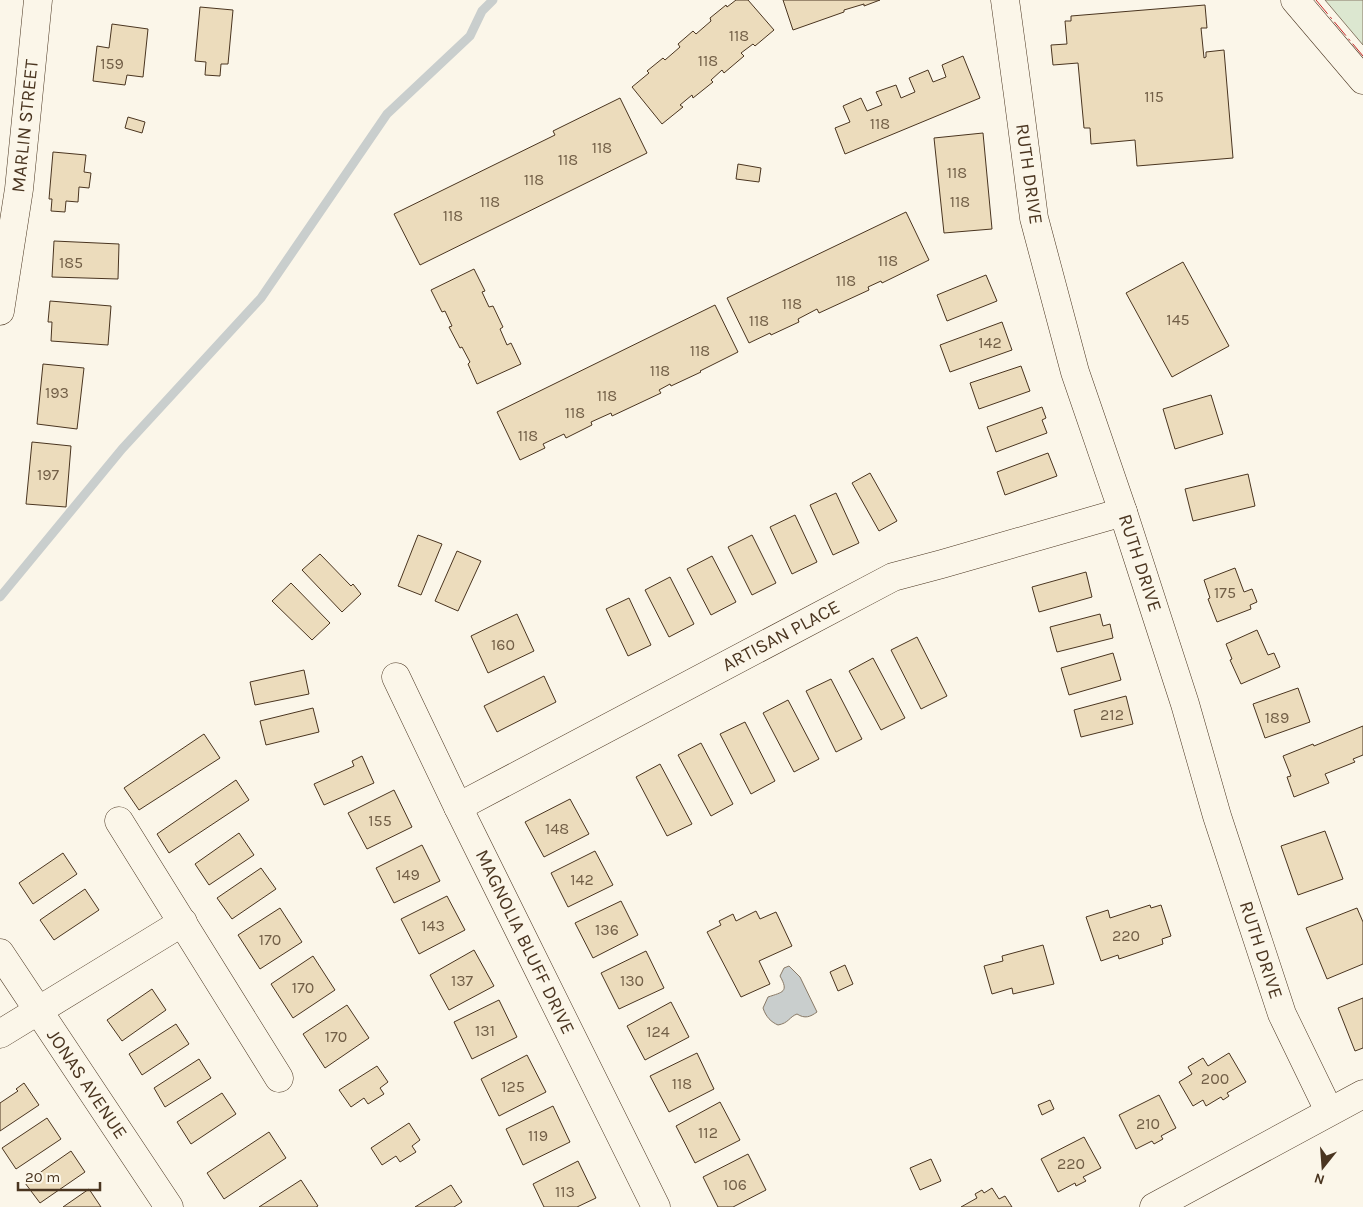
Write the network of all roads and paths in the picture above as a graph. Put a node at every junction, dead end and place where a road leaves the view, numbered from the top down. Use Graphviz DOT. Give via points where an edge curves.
graph roads {
  1 [pos="38,0"];
  2 [pos="1005,0"];
  3 [pos="1295,0"];
  4 [pos="1363,80"];
  5 [pos="0,311"];
  6 [pos="1123,512"];
  7 [pos="396,676"];
  8 [pos="458,807"];
  9 [pos="119,821"];
  10 [pos="183,922"];
  11 [pos="0,953"];
  12 [pos="38,1011"];
  13 [pos="0,1034"];
  14 [pos="279,1078"];
  15 [pos="1363,1094"];
  16 [pos="1329,1112"];
  17 [pos="169,1207"];
  18 [pos="656,1207"];
  19 [pos="1154,1207"];
  1 -- 5 [label="street, MARLIN STREET" via="19,189"];
  2 -- 6 [label="street, RUTH DRIVE" via="1034,218 1075,372"];
  3 -- 4 [label="street"];
  6 -- 8 [label="street, ARTISAN PLACE" via="893,577"];
  6 -- 16 [label="street, RUTH DRIVE" via="1282,1014"];
  7 -- 8 [label="street, MAGNOLIA BLUFF DRIVE"];
  8 -- 18 [label="street, MAGNOLIA BLUFF DRIVE"];
  9 -- 10 [label="street"];
  10 -- 12 [label="street, JONAS AVENUE"];
  10 -- 14 [label="street"];
  11 -- 12 [label="street, JONAS AVENUE"];
  12 -- 13 [label="street, JONAS AVENUE"];
  12 -- 17 [label="street, JONAS AVENUE"];
  15 -- 16 [label="street"];
  16 -- 19 [label="street"];
}
